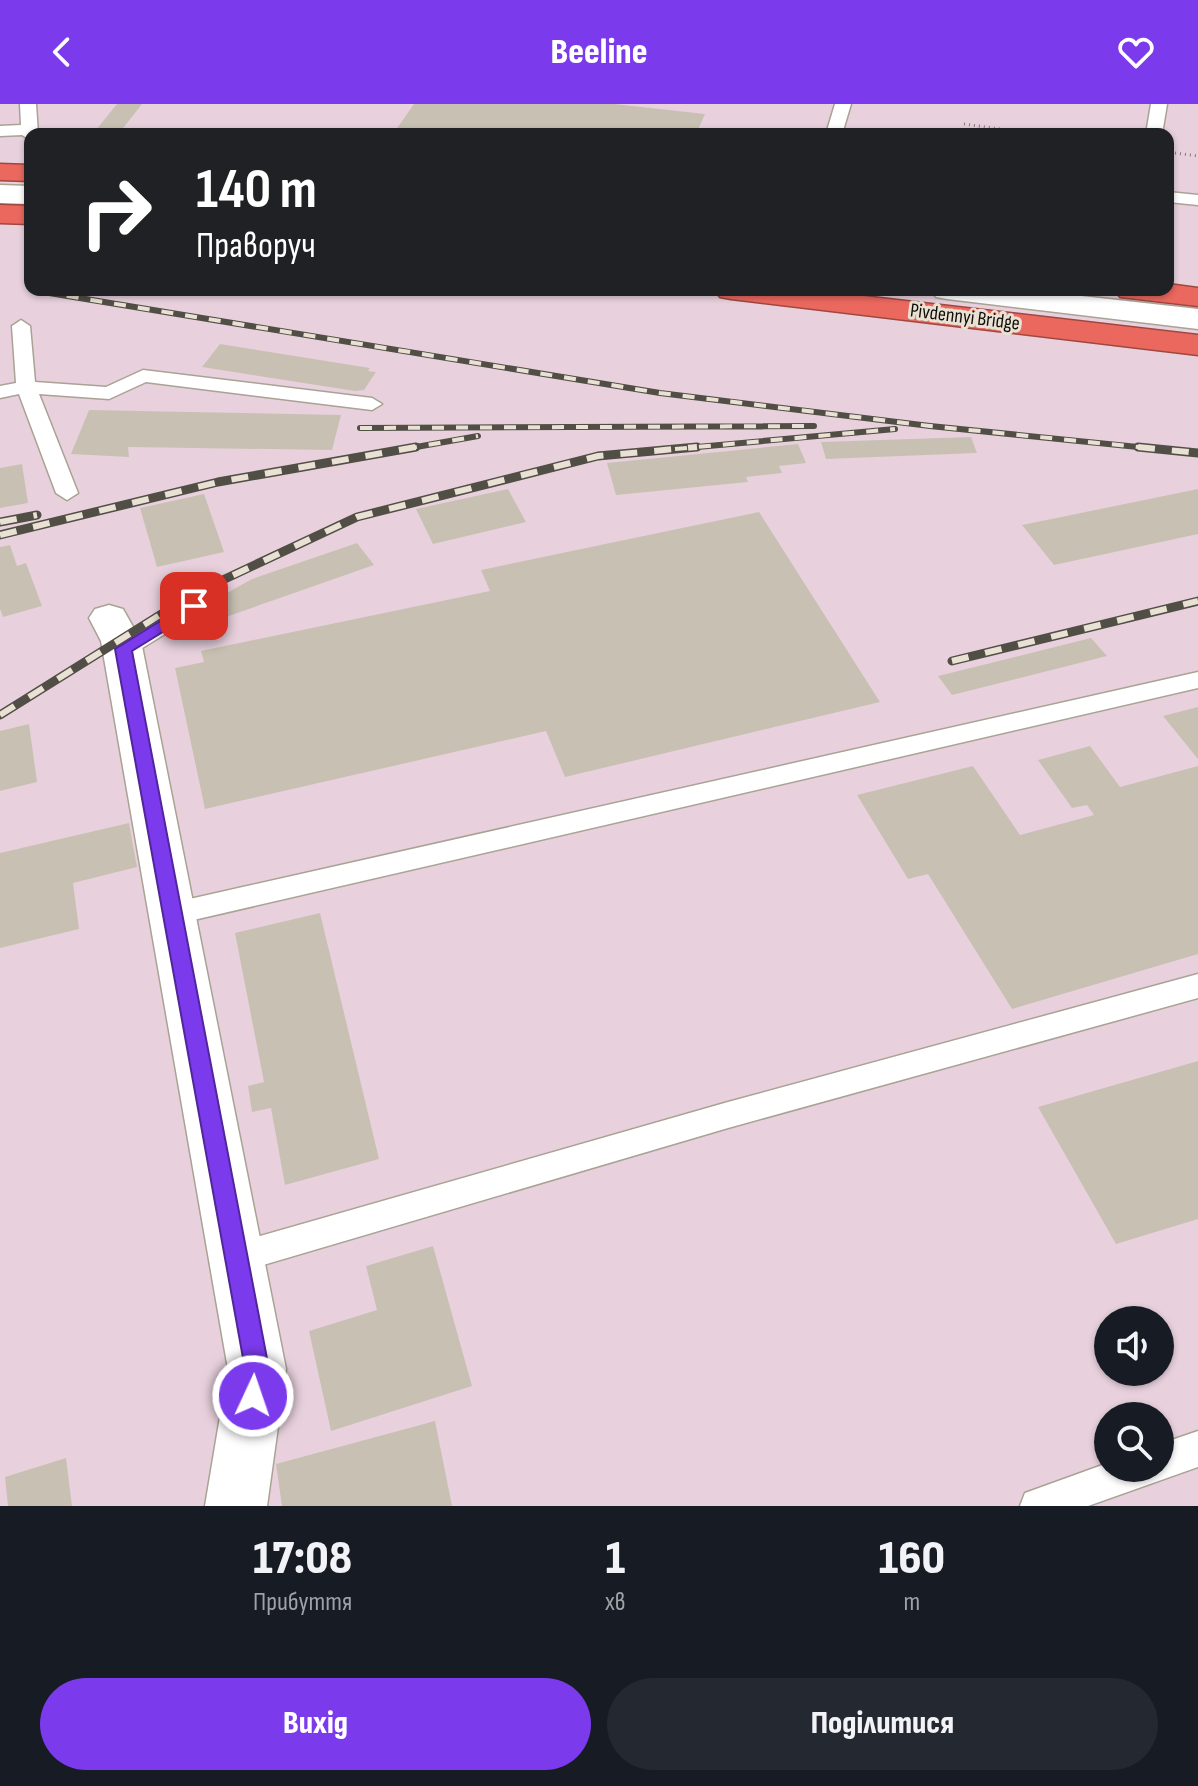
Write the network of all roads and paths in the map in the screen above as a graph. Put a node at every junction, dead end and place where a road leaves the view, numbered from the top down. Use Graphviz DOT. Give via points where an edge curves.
graph roads {
  1 [pos="28,104"];
  2 [pos="843,104"];
  3 [pos="1159,104"];
  4 [pos="964,124"];
  5 [pos="29,128"];
  6 [pos="836,128"];
  7 [pos="993,128"];
  8 [pos="1155,128"];
  9 [pos="0,131"];
  10 [pos="24,132"];
  11 [pos="1174,153"];
  12 [pos="1198,156"];
  13 [pos="0,172"];
  14 [pos="24,173"];
  15 [pos="0,194"];
  16 [pos="24,195"];
  17 [pos="1174,198"];
  18 [pos="1198,200"];
  19 [pos="0,214"];
  20 [pos="24,215"];
  21 [pos="1174,294"];
  22 [pos="782,296"];
  23 [pos="999,296"];
  24 [pos="1198,297"];
  25 [pos="1198,319"];
  26 [pos="21,326"];
  27 [pos="1198,345"];
  28 [pos="26,387"];
  29 [pos="0,392"];
  30 [pos="372,404"];
  31 [pos="67,493"];
  32 [pos="194,606"];
  33 [pos="116,634"];
  34 [pos="1198,680"];
  35 [pos="172,914"];
  36 [pos="1198,986"];
  37 [pos="236,1258"];
  38 [pos="1198,1449"];
  39 [pos="1174,1457"];
  40 [pos="1105,1482"];
  41 [pos="236,1506"];
  42 [pos="1038,1506"];
  1 -- 5 [label="lane"];
  2 -- 6 [label="lane"];
  3 -- 8 [label="lane"];
  4 -- 7 [label="path"];
  9 -- 10 [label="lane"];
  11 -- 12 [label="path"];
  13 -- 14 [label="highway"];
  15 -- 16 [label="street"];
  17 -- 18 [label="lane"];
  19 -- 20 [label="highway"];
  21 -- 24 [label="highway"];
  22 -- 27 [label="highway, Pivdennyi Bridge"];
  23 -- 25 [label="street"];
  26 -- 28 [label="lane"];
  28 -- 29 [label="lane"];
  28 -- 30 [label="lane" via="109,393 143,376"];
  28 -- 31 [label="lane"];
  32 -- 33 [label="lane"];
  33 -- 35 [label="street"];
  34 -- 35 [label="lane"];
  35 -- 37 [label="street"];
  36 -- 37 [label="lane"];
  37 -- 41 [label="street" via="257,1369"];
  38 -- 39 [label="lane"];
  40 -- 42 [label="lane"];
}
